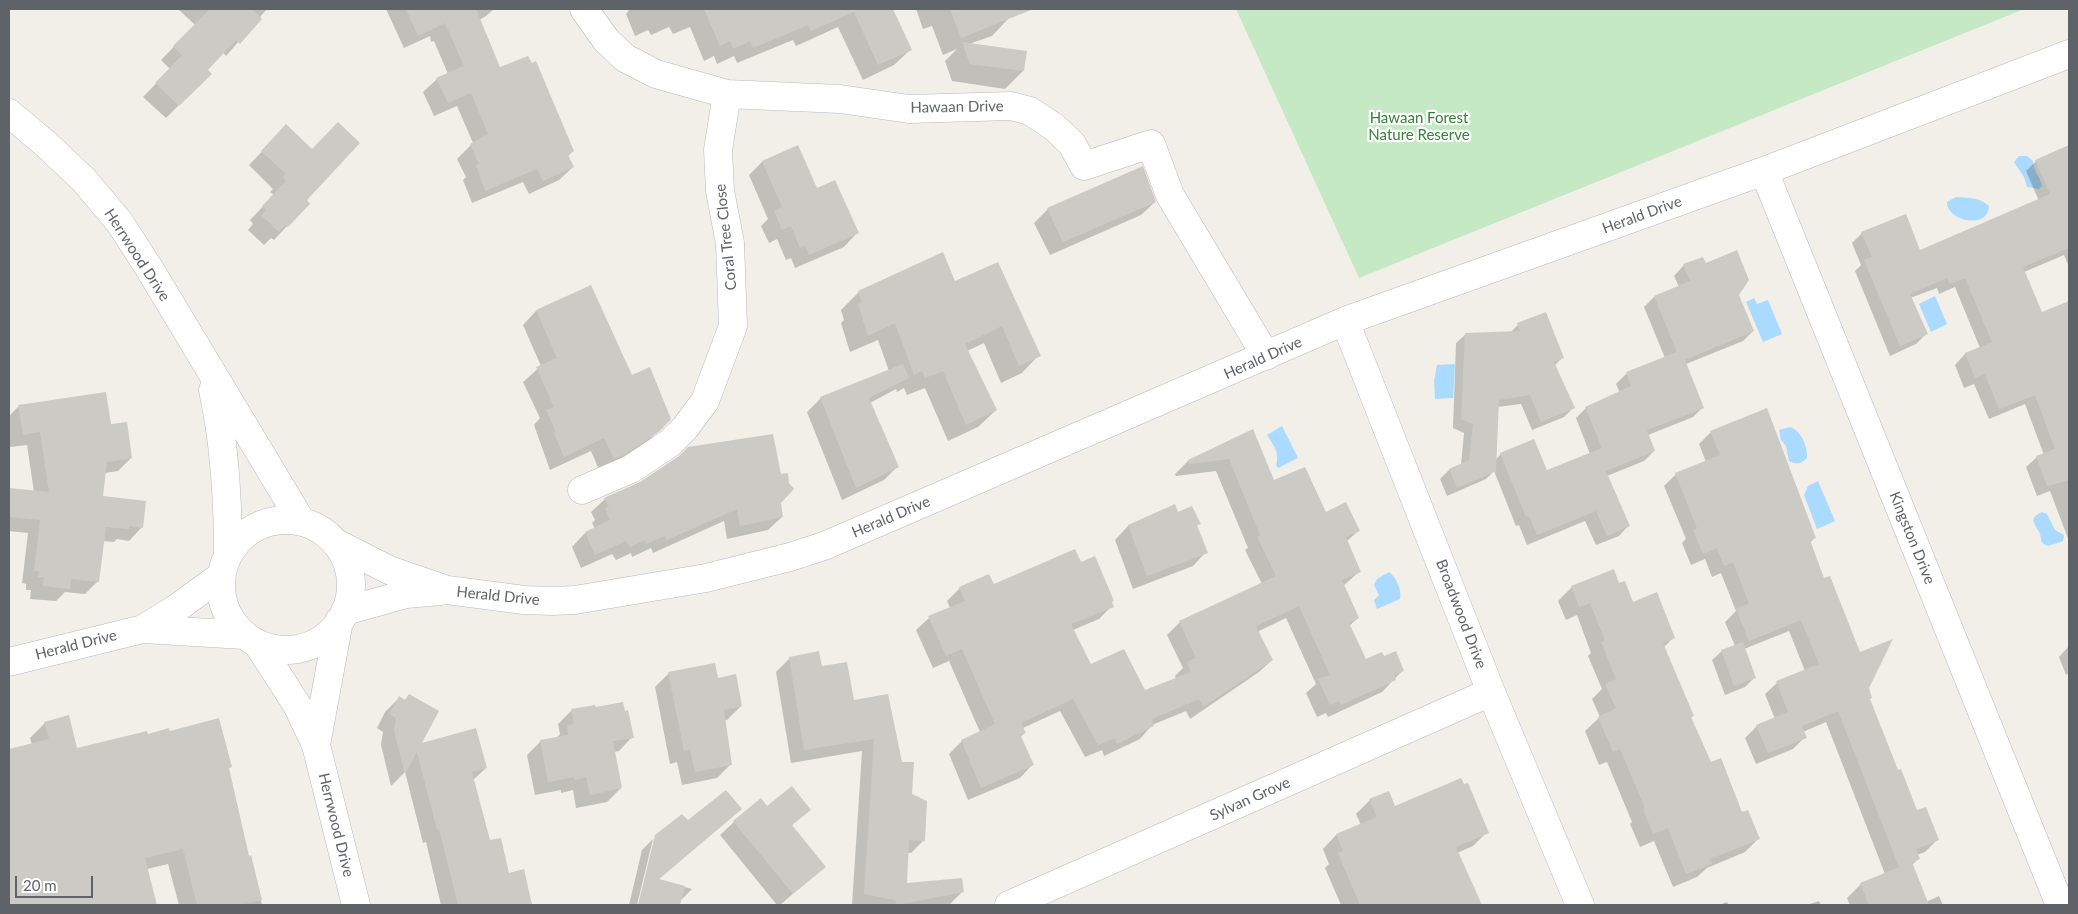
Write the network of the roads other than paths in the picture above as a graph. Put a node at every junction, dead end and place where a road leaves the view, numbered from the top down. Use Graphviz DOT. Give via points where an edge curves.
graph roads {
  1 [pos="584,9"];
  2 [pos="2069,54"];
  3 [pos="727,94"];
  4 [pos="9,113"];
  5 [pos="1764,170"];
  6 [pos="1345,321"];
  7 [pos="1266,356"];
  8 [pos="208,367"];
  9 [pos="582,490"];
  10 [pos="301,521"];
  11 [pos="336,543"];
  12 [pos="224,565"];
  13 [pos="447,590"];
  14 [pos="342,616"];
  15 [pos="144,629"];
  16 [pos="250,639"];
  17 [pos="9,662"];
  18 [pos="1491,692"];
  19 [pos="316,745"];
  20 [pos="356,905"];
  21 [pos="1009,905"];
  22 [pos="1580,905"];
  23 [pos="2060,905"];
  1 -- 3 [label="street, Hawaan Drive" via="606,40 625,58 656,74"];
  2 -- 5 [label="street, Herald Drive"];
  3 -- 7 [label="street, Hawaan Drive" via="840,99 909,109 1011,106 1030,111 1054,127 1072,144 1084,166 1151,144 1170,196"];
  3 -- 9 [label="street, Coral Tree Close" via="718,150 720,191 730,243 733,326 705,401 684,428 670,443 638,465"];
  4 -- 8 [label="street, Herrwood Drive" via="84,180 120,223"];
  5 -- 6 [label="street, Herald Drive"];
  5 -- 23 [label="street, Kingston Drive"];
  6 -- 7 [label="street, Herald Drive"];
  6 -- 18 [label="street, Broadwood Drive"];
  7 -- 13 [label="street, Herald Drive" via="824,546 790,557 706,578 575,600 524,600"];
  8 -- 10 [label="street, Herrwood Drive"];
  8 -- 12 [label="street, Herrwood Drive" via="221,427 228,503"];
  10 -- 11 [label="street" via="320,529"];
  10 -- 12 [label="street" via="280,520 259,526 241,538"];
  11 -- 13 [label="street, Herald Drive" via="389,570"];
  11 -- 14 [label="street" via="350,578 350,596"];
  12 -- 15 [label="street, Herald Drive" via="174,610"];
  12 -- 16 [label="street" via="222,598 229,618"];
  13 -- 14 [label="street, Herald Drive" via="406,594"];
  14 -- 16 [label="street" via="327,635 293,649 275,649"];
  14 -- 19 [label="street, Herrwood Drive"];
  15 -- 16 [label="street, Herald Drive"];
  15 -- 17 [label="street, Herald Drive"];
  16 -- 19 [label="street, Herrwood Drive" via="297,705"];
  18 -- 21 [label="street, Sylvan Grove"];
  18 -- 22 [label="street, Broadwood Drive"];
  19 -- 20 [label="street, Herrwood Drive"];
}
